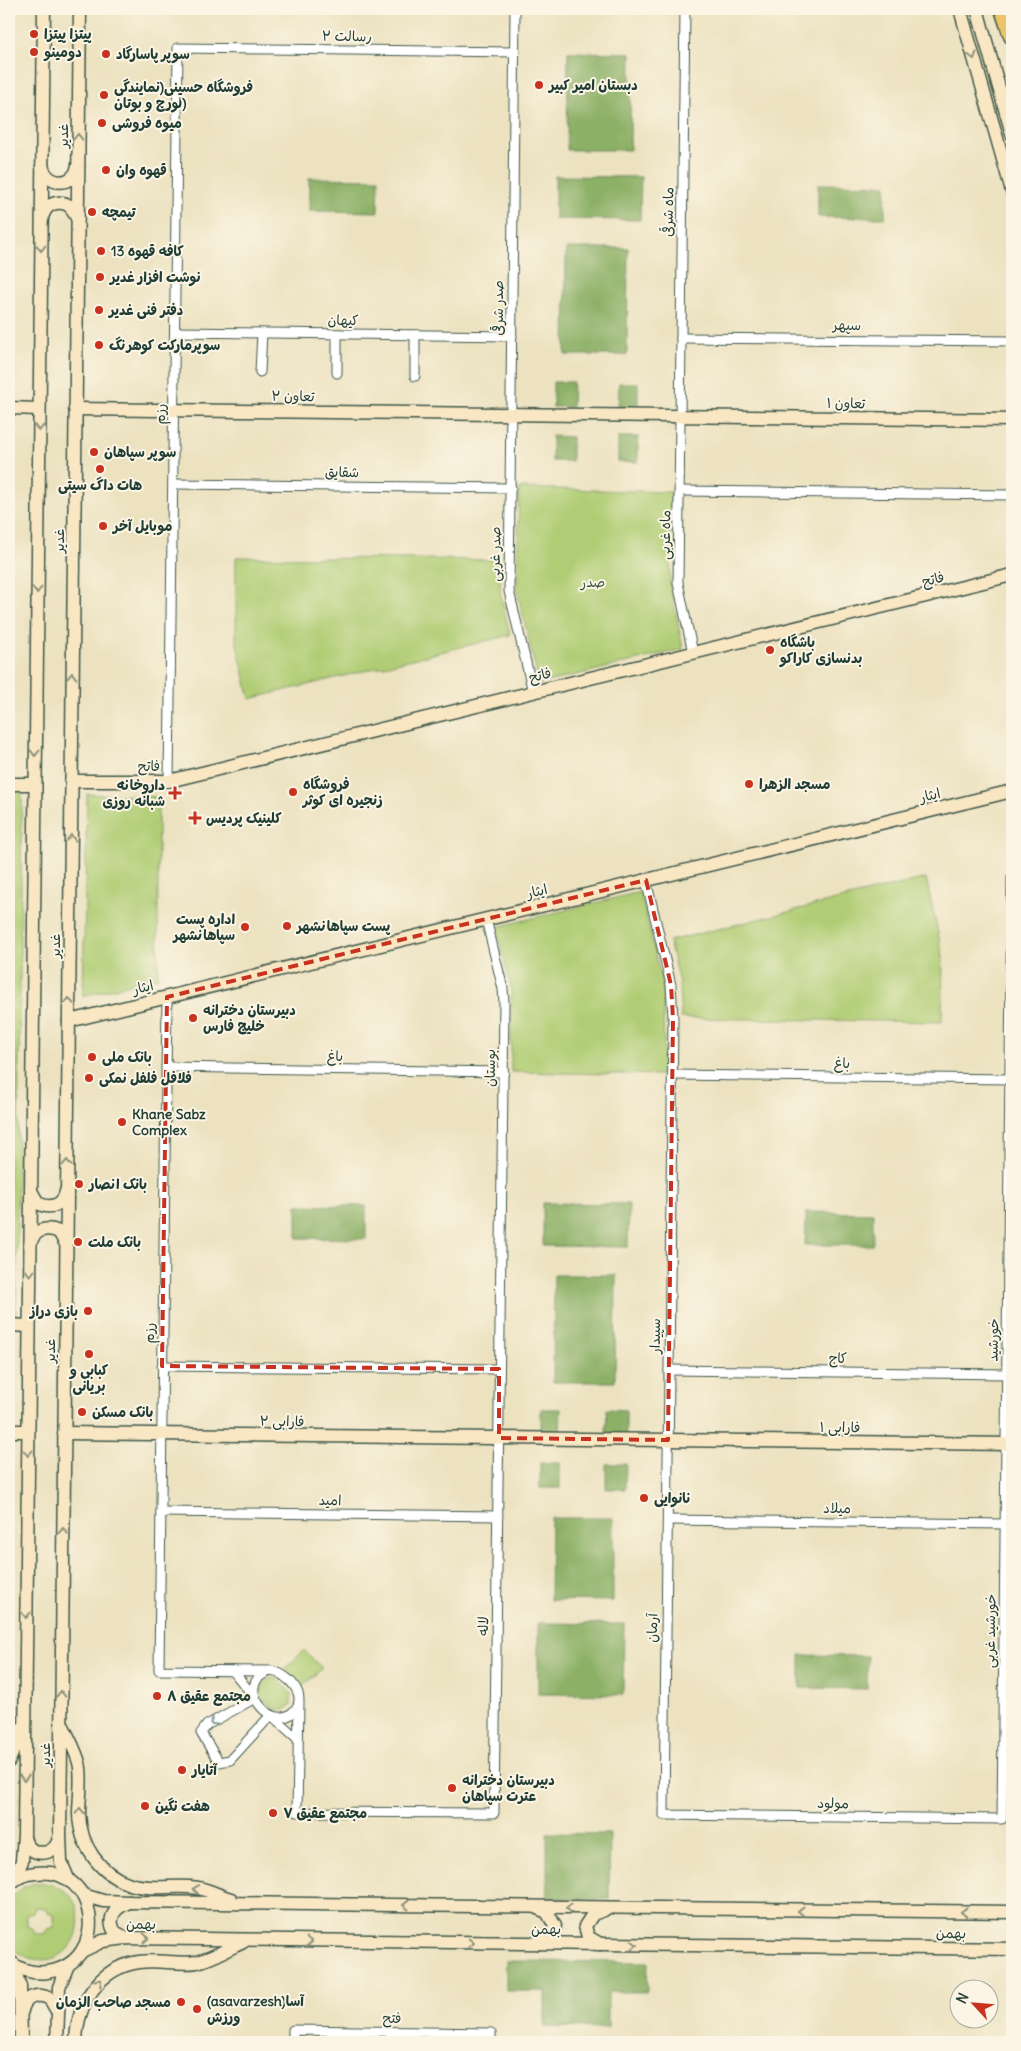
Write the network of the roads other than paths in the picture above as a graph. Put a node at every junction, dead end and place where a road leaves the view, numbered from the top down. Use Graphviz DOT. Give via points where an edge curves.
graph roads {
  1 [pos="44,9"];
  2 [pos="80,9"];
  3 [pos="515,9"];
  4 [pos="685,9"];
  5 [pos="960,9"];
  6 [pos="977,9"];
  7 [pos="1003,9"];
  8 [pos="1012,36"];
  9 [pos="178,48"];
  10 [pos="515,52"];
  11 [pos="1012,134"];
  12 [pos="42,164"];
  13 [pos="78,164"];
  14 [pos="1012,191"];
  15 [pos="41,220"];
  16 [pos="78,220"];
  17 [pos="175,332"];
  18 [pos="262,333"];
  19 [pos="337,334"];
  20 [pos="415,335"];
  21 [pos="512,336"];
  22 [pos="681,338"];
  23 [pos="1012,341"];
  24 [pos="260,372"];
  25 [pos="336,373"];
  26 [pos="415,376"];
  27 [pos="9,408"];
  28 [pos="40,408"];
  29 [pos="75,409"];
  30 [pos="174,410"];
  31 [pos="510,414"];
  32 [pos="680,416"];
  33 [pos="1012,420"];
  34 [pos="173,484"];
  35 [pos="510,488"];
  36 [pos="680,491"];
  37 [pos="1012,495"];
  38 [pos="1012,575"];
  39 [pos="693,653"];
  40 [pos="533,692"];
  41 [pos="71,781"];
  42 [pos="169,781"];
  43 [pos="9,784"];
  44 [pos="35,784"];
  45 [pos="1012,791"];
  46 [pos="1012,878"];
  47 [pos="646,880"];
  48 [pos="486,919"];
  49 [pos="167,997"];
  50 [pos="69,1021"];
  51 [pos="166,1067"];
  52 [pos="504,1072"];
  53 [pos="673,1075"];
  54 [pos="1010,1080"];
  55 [pos="31,1189"];
  56 [pos="67,1189"];
  57 [pos="30,1247"];
  58 [pos="66,1247"];
  59 [pos="9,1325"];
  60 [pos="29,1326"];
  61 [pos="162,1366"];
  62 [pos="499,1369"];
  63 [pos="669,1370"];
  64 [pos="1007,1374"];
  65 [pos="9,1431"];
  66 [pos="28,1431"];
  67 [pos="64,1433"];
  68 [pos="162,1434"];
  69 [pos="499,1438"];
  70 [pos="668,1440"];
  71 [pos="1009,1444"];
  72 [pos="161,1512"];
  73 [pos="498,1516"];
  74 [pos="668,1520"];
  75 [pos="1006,1524"];
  76 [pos="233,1671"];
  77 [pos="270,1671"];
  78 [pos="255,1698"];
  79 [pos="299,1702"];
  80 [pos="271,1716"];
  81 [pos="25,1721"];
  82 [pos="61,1722"];
  83 [pos="298,1739"];
  84 [pos="9,1762"];
  85 [pos="664,1815"];
  86 [pos="1002,1819"];
  87 [pos="24,1835"];
  88 [pos="60,1835"];
  89 [pos="69,1881"];
  90 [pos="11,1883"];
  91 [pos="83,1895"];
  92 [pos="130,1902"];
  93 [pos="243,1903"];
  94 [pos="534,1907"];
  95 [pos="606,1909"];
  96 [pos="1012,1912"];
  97 [pos="126,1938"];
  98 [pos="246,1940"];
  99 [pos="536,1944"];
  100 [pos="603,1945"];
  101 [pos="1012,1949"];
  102 [pos="82,1951"];
  103 [pos="11,1962"];
  104 [pos="68,1965"];
  105 [pos="22,2013"];
  106 [pos="58,2013"];
  107 [pos="491,2037"];
  108 [pos="21,2042"];
  109 [pos="57,2042"];
  110 [pos="76,2042"];
  111 [pos="293,2042"];
  1 -- 12 [label="main road, غدیر"];
  13 -- 2 [label="main road, غدیر, one-way"];
  3 -- 10 [label="street"];
  4 -- 22 [label="street, ماه شرقی"];
  5 -- 14 [label="main road, one-way"];
  6 -- 11 [label="main road"];
  7 -- 8 [label="highway"];
  9 -- 10 [label="street, رسالت ۲"];
  9 -- 17 [label="street, رزم"];
  10 -- 21 [label="street, صدر شرقی"];
  12 -- 13 [label="main road" via="45,175 60,182 70,179"];
  12 -- 15 [label="main road, غدیر"];
  13 -- 16 [label="main road, غدیر"];
  15 -- 16 [label="main road" via="49,206 60,202 74,210"];
  15 -- 28 [label="main road, غدیر, one-way"];
  16 -- 29 [label="main road, غدیر"];
  17 -- 18 [label="street, کیهان"];
  17 -- 30 [label="street, رزم"];
  18 -- 19 [label="street, کیهان"];
  18 -- 24 [label="street"];
  19 -- 20 [label="street, کیهان"];
  19 -- 25 [label="street"];
  20 -- 21 [label="street, کیهان"];
  20 -- 26 [label="street"];
  21 -- 31 [label="street, صدر شرقی"];
  22 -- 23 [label="street, سپهر"];
  22 -- 32 [label="street, ماه شرقی"];
  27 -- 28 [label="main road"];
  28 -- 44 [label="main road, غدیر, one-way"];
  29 -- 30 [label="main road, تعاون ۲"];
  41 -- 29 [label="main road, غدیر, one-way"];
  30 -- 31 [label="main road, تعاون ۲"];
  30 -- 34 [label="street, رزم"];
  31 -- 32 [label="main road, تعاون ۲"];
  31 -- 35 [label="street, صدر غربی"];
  32 -- 33 [label="main road, تعاون ۱"];
  32 -- 36 [label="street, ماه غربی"];
  34 -- 35 [label="street, شقایق"];
  34 -- 42 [label="street, رزم"];
  35 -- 40 [label="street, صدر غربی" via="509,591"];
  36 -- 37 [label="street"];
  36 -- 39 [label="street, ماه غربی" via="678,583"];
  38 -- 39 [label="main road, فاتح"];
  39 -- 40 [label="main road, فاتح"];
  40 -- 42 [label="main road, فاتح"];
  41 -- 42 [label="main road, فاتح"];
  50 -- 41 [label="main road, غدیر, one-way"];
  43 -- 44 [label="main road"];
  44 -- 55 [label="main road, غدیر"];
  45 -- 47 [label="main road, ایثار"];
  46 -- 54 [label="street, خورشید"];
  47 -- 48 [label="main road, ایثار"];
  47 -- 53 [label="street, سپیدار" via="671,985"];
  48 -- 49 [label="main road, ایثار"];
  48 -- 52 [label="street, بوستان" via="502,989"];
  49 -- 50 [label="main road, ایثار"];
  49 -- 51 [label="street, رزم"];
  56 -- 50 [label="main road, غدیر, one-way"];
  51 -- 52 [label="street, باغ"];
  51 -- 61 [label="street, رزم"];
  52 -- 62 [label="street, بوستان"];
  53 -- 54 [label="street, باغ"];
  53 -- 63 [label="street, سپیدار"];
  54 -- 64 [label="street, خورشید"];
  55 -- 56 [label="main road" via="38,1203 49,1207 59,1204"];
  55 -- 57 [label="main road, غدیر"];
  56 -- 58 [label="main road, غدیر"];
  57 -- 58 [label="main road" via="38,1232 48,1229 59,1232"];
  57 -- 60 [label="main road, غدیر, one-way"];
  58 -- 67 [label="main road, غدیر"];
  59 -- 60 [label="main road"];
  60 -- 66 [label="main road, غدیر"];
  61 -- 62 [label="street"];
  61 -- 68 [label="street, رزم"];
  62 -- 69 [label="street, لاله"];
  63 -- 64 [label="street, کاج"];
  63 -- 70 [label="street, سپیدار"];
  64 -- 71 [label="street, خورشید"];
  65 -- 66 [label="main road"];
  66 -- 81 [label="main road, غدیر, one-way"];
  67 -- 68 [label="main road, فارابی ۲"];
  82 -- 67 [label="main road, غدیر, one-way"];
  68 -- 69 [label="main road, فارابی ۲"];
  68 -- 72 [label="street, رزم"];
  69 -- 70 [label="main road, فارابی ۲"];
  69 -- 73 [label="street, لاله"];
  70 -- 71 [label="main road, فارابی ۱"];
  70 -- 74 [label="street, آرمان"];
  71 -- 75 [label="street, خورشید غربی"];
  72 -- 73 [label="street, امید"];
  72 -- 76 [label="street, رزم" via="159,1670"];
  73 -- 83 [label="street, لاله" via="494,1814 297,1812"];
  74 -- 75 [label="street, میلاد"];
  74 -- 85 [label="street, آرمان"];
  75 -- 86 [label="street, خورشید غربی"];
  76 -- 77 [label="street"];
  76 -- 78 [label="street"];
  77 -- 78 [label="street" via="256,1681"];
  77 -- 79 [label="street" via="286,1677 297,1690"];
  78 -- 80 [label="street"];
  78 -- 80 [label="street, one-way" via="206,1725 200,1734 219,1762 230,1760"];
  79 -- 80 [label="street" via="289,1716"];
  79 -- 83 [label="street"];
  80 -- 83 [label="street"];
  81 -- 84 [label="main road"];
  81 -- 87 [label="main road, غدیر, one-way"];
  82 -- 88 [label="main road, غدیر"];
  93 -- 82 [label="main road, one-way" via="199,1888 129,1884 100,1866 83,1837 80,1766"];
  85 -- 86 [label="street, مولود"];
  87 -- 88 [label="main road" via="27,1846 41,1853 52,1850"];
  87 -- 90 [label="main road, غدیر" via="22,1861"];
  88 -- 89 [label="main road, غدیر" via="61,1862"];
  89 -- 90 [label="main road" via="56,1874 42,1872 27,1874"];
  89 -- 91 [label="main road"];
  91 -- 92 [label="main road, بهمن" via="103,1901"];
  91 -- 102 [label="main road" via="91,1923 89,1938"];
  92 -- 93 [label="main road, بهمن"];
  92 -- 97 [label="main road" via="118,1906 111,1921 114,1932"];
  94 -- 93 [label="main road, بهمن, one-way"];
  95 -- 94 [label="main road, بهمن, one-way"];
  94 -- 99 [label="main road" via="547,1912 554,1926 551,1938"];
  96 -- 95 [label="main road, بهمن, one-way"];
  95 -- 100 [label="main road" via="592,1914 585,1926 588,1938"];
  97 -- 98 [label="main road, بهمن, one-way"];
  97 -- 102 [label="main road, بهمن" via="103,1941"];
  98 -- 99 [label="main road, بهمن, one-way"];
  110 -- 98 [label="main road, one-way" via="77,2022 85,2000 107,1975 138,1962 197,1962"];
  99 -- 100 [label="main road, بهمن"];
  100 -- 101 [label="main road, بهمن, one-way"];
  102 -- 104 [label="main road"];
  103 -- 104 [label="main road" via="40,1973"];
  103 -- 105 [label="main road" via="20,1986"];
  104 -- 106 [label="main road" via="59,1987"];
  105 -- 106 [label="main road" via="29,1998 40,1995 50,1999"];
  105 -- 108 [label="main road"];
  106 -- 109 [label="main road"];
  107 -- 111 [label="street, فتح" via="293,2030"];
}
